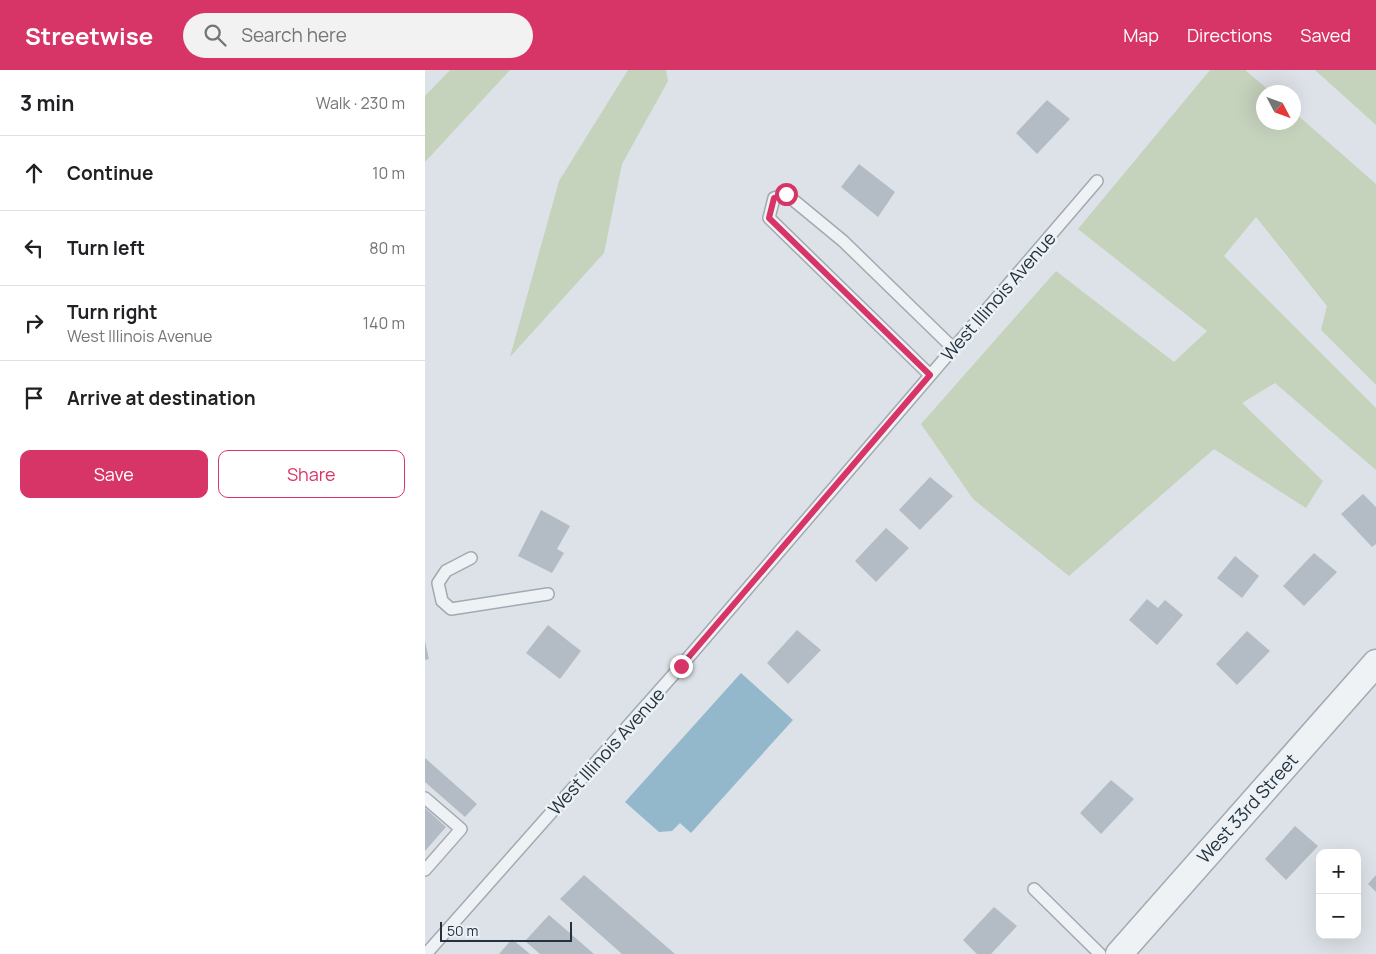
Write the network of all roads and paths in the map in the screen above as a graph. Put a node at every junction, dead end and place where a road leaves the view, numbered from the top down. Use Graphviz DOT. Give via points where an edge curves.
graph roads {
  1 [pos="1097,181"];
  2 [pos="953,348"];
  3 [pos="930,375"];
  4 [pos="471,558"];
  5 [pos="548,594"];
  6 [pos="1376,663"];
  7 [pos="425,798"];
  8 [pos="425,870"];
  9 [pos="1034,889"];
  10 [pos="426,954"];
  11 [pos="1100,954"];
  12 [pos="1119,954"];
  1 -- 2 [label="lane, West Illinois Avenue"];
  2 -- 3 [label="lane, West Illinois Avenue"];
  2 -- 3 [label="lane" via="843,241 786,194 774,198 769,218"];
  3 -- 10 [label="lane, West Illinois Avenue" via="681,666"];
  4 -- 5 [label="lane" via="446,571 438,583 442,600 451,609"];
  6 -- 12 [label="street, West 33rd Street"];
  7 -- 8 [label="lane" via="461,829"];
  9 -- 11 [label="lane"];
}
